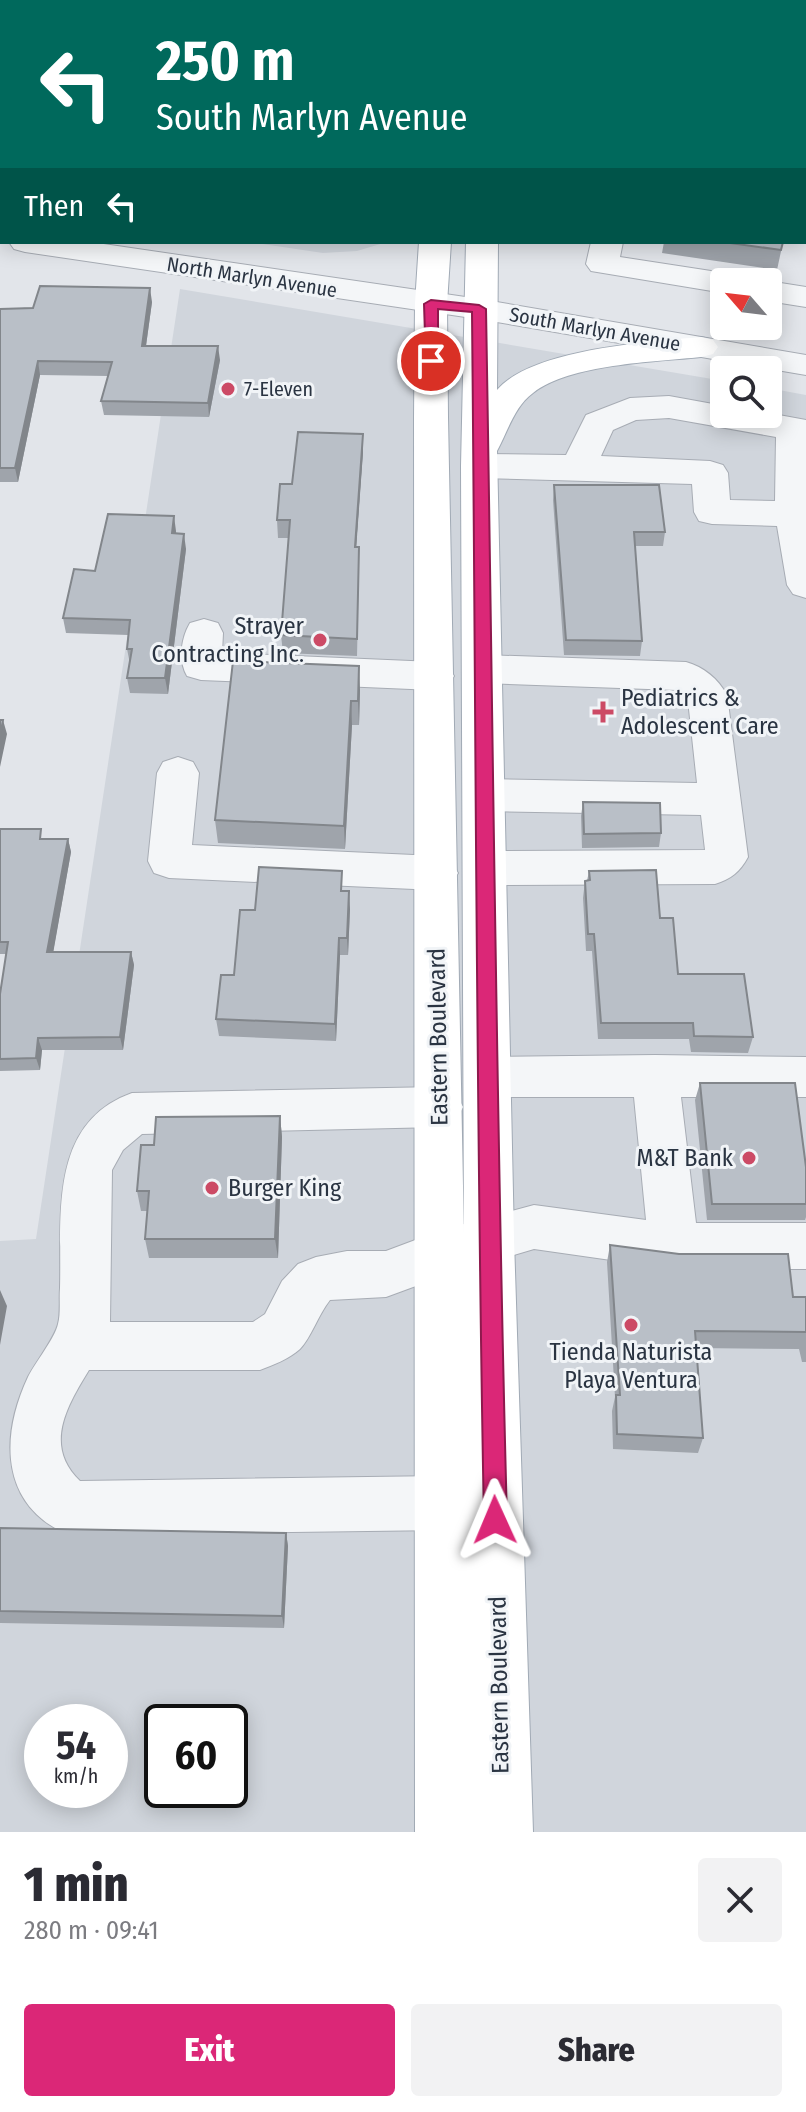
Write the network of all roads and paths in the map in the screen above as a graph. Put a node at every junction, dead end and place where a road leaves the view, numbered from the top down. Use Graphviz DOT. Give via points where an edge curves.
graph roads {
  1 [pos="38,244"];
  2 [pos="238,244"];
  3 [pos="435,244"];
  4 [pos="482,244"];
  5 [pos="607,244"];
  6 [pos="218,271"];
  7 [pos="710,281"];
  8 [pos="782,293"];
  9 [pos="806,297"];
  10 [pos="431,304"];
  11 [pos="479,309"];
  12 [pos="701,347"];
  13 [pos="806,365"];
  14 [pos="800,430"];
  15 [pos="479,458"];
  16 [pos="579,467"];
  17 [pos="793,514"];
  18 [pos="806,585"];
  19 [pos="204,633"];
  20 [pos="483,669"];
  21 [pos="434,676"];
  22 [pos="178,773"];
  23 [pos="485,795"];
  24 [pos="718,799"];
  25 [pos="486,868"];
  26 [pos="436,873"];
  27 [pos="655,1075"];
  28 [pos="489,1077"];
  29 [pos="806,1077"];
  30 [pos="439,1107"];
  31 [pos="465,1246"];
  32 [pos="674,1246"];
  33 [pos="806,1246"];
  34 [pos="84,1333"];
  35 [pos="443,1503"];
  36 [pos="445,1832"];
  37 [pos="503,1832"];
  1 -- 6 [label="street, North Marlyn Avenue"];
  2 -- 6 [label="street"];
  3 -- 10 [label="main road, Eastern Boulevard"];
  4 -- 11 [label="main road, Eastern Boulevard"];
  5 -- 7 [label="street" via="602,264"];
  6 -- 10 [label="street, North Marlyn Avenue"];
  8 -- 9 [label="street"];
  10 -- 11 [label="street, South Marlyn Avenue"];
  10 -- 21 [label="main road, Eastern Boulevard"];
  11 -- 12 [label="street, South Marlyn Avenue"];
  11 -- 15 [label="main road, Eastern Boulevard"];
  12 -- 13 [label="street, South Marlyn Avenue"];
  12 -- 15 [label="main road" via="611,357 523,382 503,404"];
  14 -- 16 [label="street" via="669,407 630,409 598,423"];
  14 -- 17 [label="street"];
  15 -- 16 [label="street"];
  15 -- 20 [label="main road, Eastern Boulevard"];
  16 -- 17 [label="street" via="710,473 712,512"];
  17 -- 18 [label="street"];
  19 -- 21 [label="street" via="201,666"];
  20 -- 23 [label="main road, Eastern Boulevard"];
  20 -- 24 [label="street" via="686,676 707,695"];
  21 -- 26 [label="main road, Eastern Boulevard"];
  22 -- 26 [label="street" via="169,861"];
  23 -- 24 [label="street"];
  23 -- 25 [label="main road, Eastern Boulevard"];
  24 -- 25 [label="street" via="727,857 715,867"];
  25 -- 28 [label="main road, Eastern Boulevard"];
  26 -- 30 [label="main road, Eastern Boulevard"];
  27 -- 28 [label="street"];
  27 -- 29 [label="street"];
  27 -- 32 [label="street"];
  28 -- 31 [label="main road, Eastern Boulevard"];
  30 -- 31 [label="main road, Eastern Boulevard"];
  30 -- 34 [label="street" via="132,1114 106,1135 88,1169"];
  31 -- 32 [label="street" via="534,1227"];
  31 -- 34 [label="street" via="386,1274 316,1280 283,1331 260,1346 93,1347"];
  31 -- 35 [label="main road, Eastern Boulevard"];
  31 -- 37 [label="main road, Eastern Boulevard"];
  32 -- 33 [label="street"];
  34 -- 35 [label="street" via="46,1389 30,1432 32,1470 51,1496 69,1508"];
  35 -- 36 [label="main road, Eastern Boulevard"];
}
